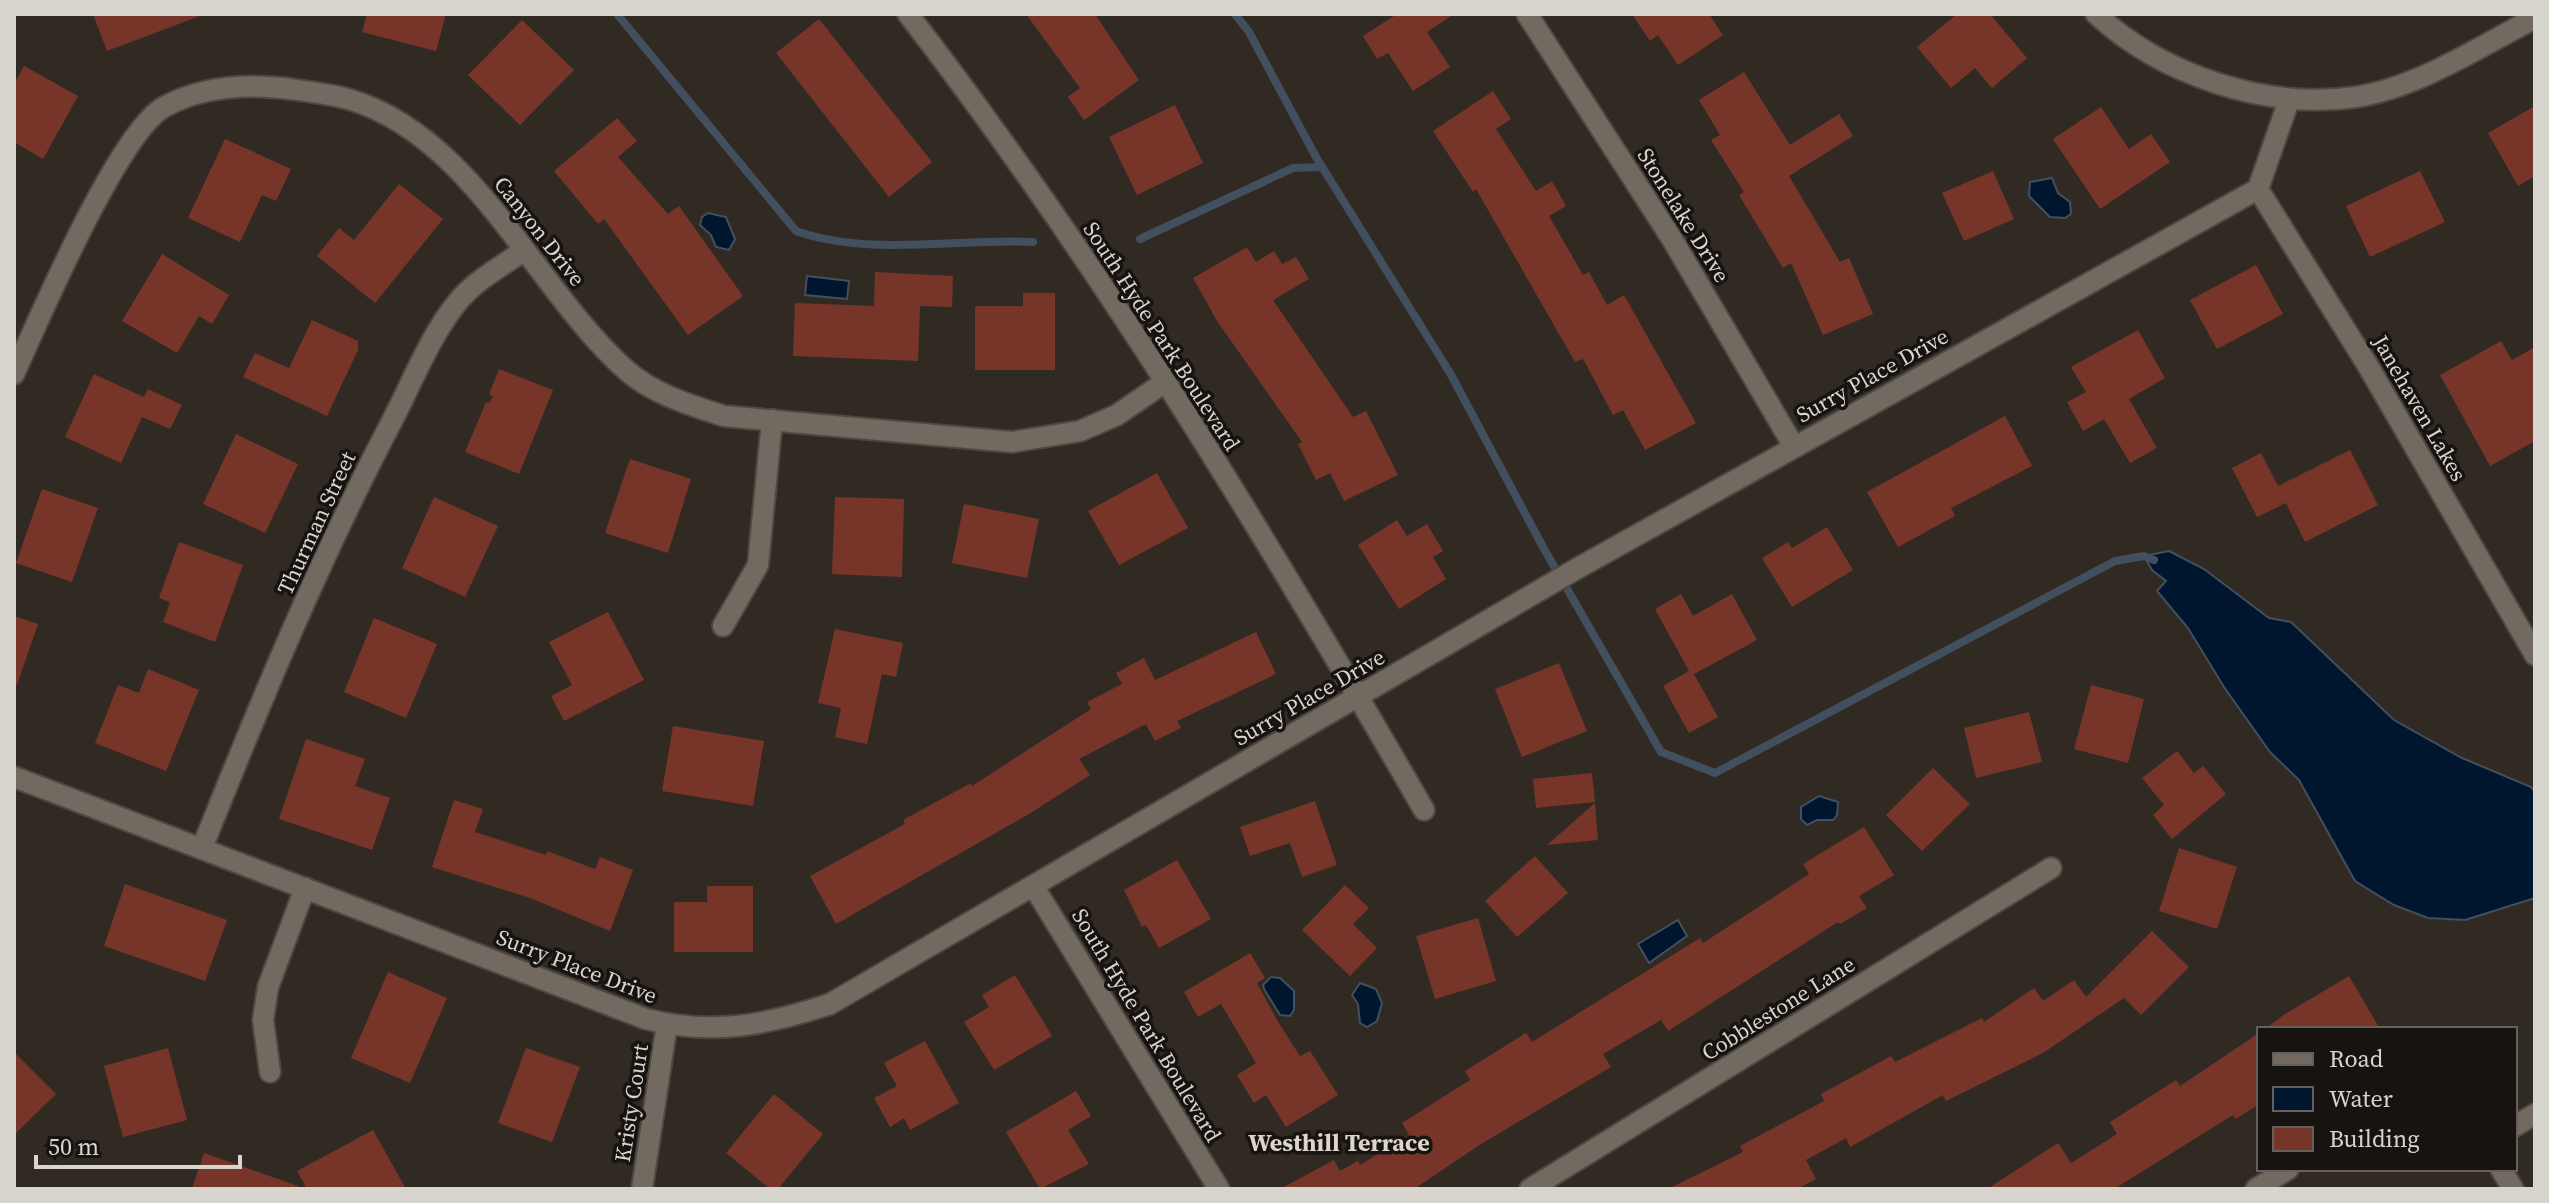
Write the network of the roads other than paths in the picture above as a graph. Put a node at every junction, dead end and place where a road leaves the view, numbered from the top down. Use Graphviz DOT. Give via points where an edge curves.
graph roads {
  1 [pos="908,14"];
  2 [pos="1527,14"];
  3 [pos="2096,14"];
  4 [pos="2535,18"];
  5 [pos="2289,100"];
  6 [pos="2258,189"];
  7 [pos="522,252"];
  8 [pos="14,374"];
  9 [pos="1165,382"];
  10 [pos="772,420"];
  11 [pos="1793,445"];
  12 [pos="723,626"];
  13 [pos="2535,655"];
  14 [pos="1359,696"];
  15 [pos="14,777"];
  16 [pos="1424,810"];
  17 [pos="202,848"];
  18 [pos="2051,868"];
  19 [pos="1034,887"];
  20 [pos="305,888"];
  21 [pos="667,1024"];
  22 [pos="270,1072"];
  23 [pos="2535,1114"];
  24 [pos="2517,1125"];
  25 [pos="2502,1171"];
  26 [pos="2283,1178"];
  27 [pos="642,1189"];
  28 [pos="1219,1189"];
  29 [pos="1530,1189"];
  30 [pos="2256,1189"];
  31 [pos="2513,1189"];
  1 -- 9 [label="street, South Hyde Park Boulevard" via="1097,274"];
  2 -- 11 [label="street, Stonelake Drive" via="1672,239"];
  3 -- 5 [label="street" via="2122,38 2197,77"];
  4 -- 5 [label="street" via="2425,75 2357,97"];
  5 -- 6 [label="street"];
  6 -- 11 [label="street, Surry Place Drive"];
  6 -- 13 [label="street, Janehaven Lakes" via="2368,366"];
  7 -- 8 [label="street, Canyon Drive" via="477,189 422,138 387,116 348,99 282,88 195,94 162,108 135,135 105,185"];
  7 -- 10 [label="street, Canyon Drive" via="627,371 697,407 724,416"];
  7 -- 17 [label="street, Thurman Street" via="456,304 431,346 273,668"];
  9 -- 10 [label="street, Canyon Drive" via="1117,415 1080,431 1012,442"];
  9 -- 14 [label="street, South Hyde Park Boulevard"];
  10 -- 12 [label="street" via="758,565"];
  11 -- 14 [label="street, Surry Place Drive"];
  14 -- 16 [label="street, South Hyde Park Boulevard"];
  14 -- 19 [label="street, Surry Place Drive"];
  15 -- 17 [label="street, Surry Place Drive"];
  17 -- 20 [label="street, Surry Place Drive"];
  18 -- 29 [label="street, Cobblestone Lane"];
  19 -- 21 [label="street, Surry Place Drive" via="830,1004 743,1028"];
  19 -- 28 [label="street, South Hyde Park Boulevard"];
  20 -- 21 [label="street, Surry Place Drive"];
  20 -- 22 [label="street" via="268,987 263,1020"];
  21 -- 27 [label="street, Kristy Court"];
  23 -- 24 [label="street"];
  25 -- 31 [label="street"];
  26 -- 30 [label="street"];
}
